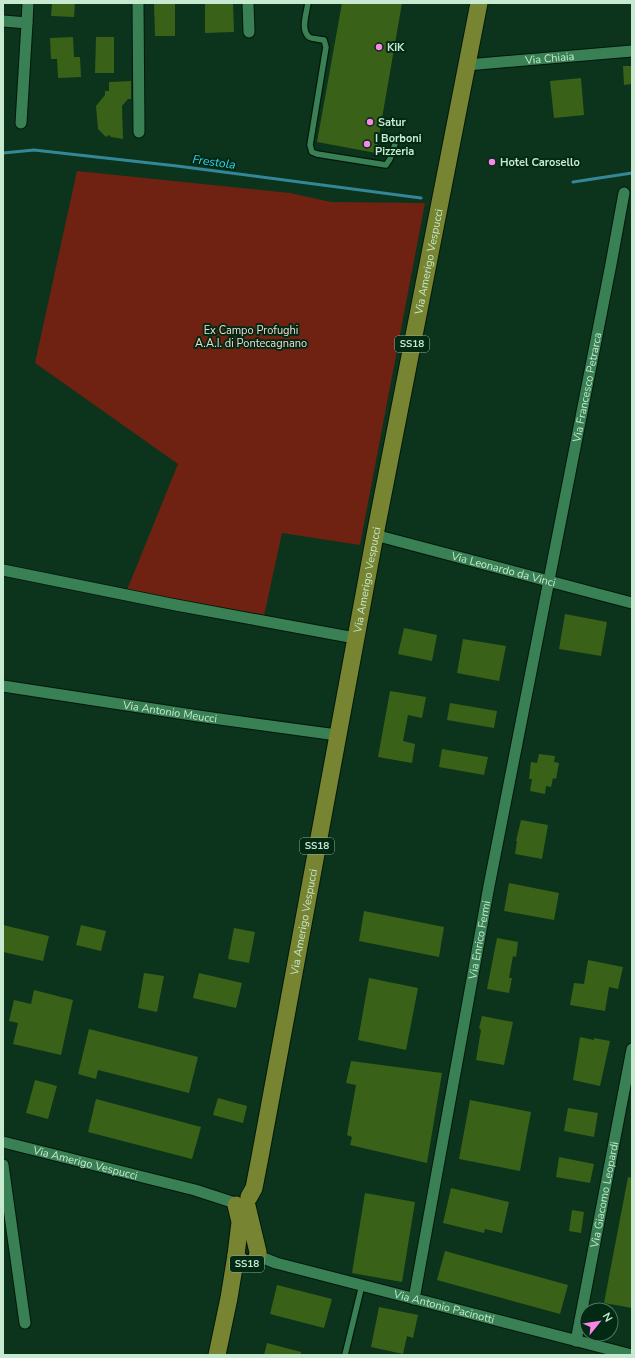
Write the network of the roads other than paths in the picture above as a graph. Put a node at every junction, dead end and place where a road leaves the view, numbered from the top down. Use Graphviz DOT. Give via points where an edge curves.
graph roads {
  1 [pos="28,3"];
  2 [pos="138,3"];
  3 [pos="248,3"];
  4 [pos="308,3"];
  5 [pos="479,3"];
  6 [pos="3,21"];
  7 [pos="27,23"];
  8 [pos="249,32"];
  9 [pos="632,51"];
  10 [pos="467,65"];
  11 [pos="21,123"];
  12 [pos="139,132"];
  13 [pos="395,144"];
  14 [pos="624,193"];
  15 [pos="374,535"];
  16 [pos="3,570"];
  17 [pos="548,581"];
  18 [pos="632,603"];
  19 [pos="356,638"];
  20 [pos="3,686"];
  21 [pos="338,735"];
  22 [pos="632,1049"];
  23 [pos="3,1142"];
  24 [pos="3,1164"];
  25 [pos="240,1200"];
  26 [pos="247,1258"];
  27 [pos="362,1285"];
  28 [pos="414,1298"];
  29 [pos="25,1323"];
  30 [pos="576,1340"];
  31 [pos="217,1355"];
  32 [pos="345,1355"];
  33 [pos="632,1355"];
  1 -- 7 [label="street"];
  2 -- 12 [label="street"];
  3 -- 8 [label="street"];
  4 -- 13 [label="lane" via="305,32 310,37 324,40 326,47 310,145 312,152 386,165"];
  5 -- 10 [label="main road, Via Amerigo Vespucci / SS18"];
  6 -- 7 [label="street"];
  7 -- 11 [label="street"];
  9 -- 10 [label="street, Via Chiaia"];
  10 -- 15 [label="main road, Via Amerigo Vespucci / SS18"];
  14 -- 17 [label="street, Via Francesco Petrarca"];
  15 -- 17 [label="street, Via Leonardo da Vinci"];
  15 -- 19 [label="main road, Via Amerigo Vespucci / SS18"];
  16 -- 19 [label="street"];
  17 -- 18 [label="street, Via Leonardo da Vinci"];
  17 -- 28 [label="street, Via Enrico Fermi"];
  19 -- 21 [label="main road, Via Amerigo Vespucci / SS18"];
  20 -- 21 [label="street, Via Antonio Meucci"];
  21 -- 25 [label="main road, Via Amerigo Vespucci / SS18" via="254,1188"];
  22 -- 30 [label="street, Via Giacomo Leopardi"];
  23 -- 25 [label="street, Via Amerigo Vespucci" via="214,1196"];
  24 -- 29 [label="street"];
  25 -- 26 [label="main road, SS18" via="240,1222"];
  26 -- 27 [label="street, Via Antonio Pacinotti"];
  26 -- 31 [label="main road, SS18" via="229,1298"];
  27 -- 28 [label="street, Via Antonio Pacinotti"];
  27 -- 32 [label="lane"];
  28 -- 30 [label="street, Via Antonio Pacinotti"];
  30 -- 33 [label="street, Via Antonio Pacinotti"];
}
